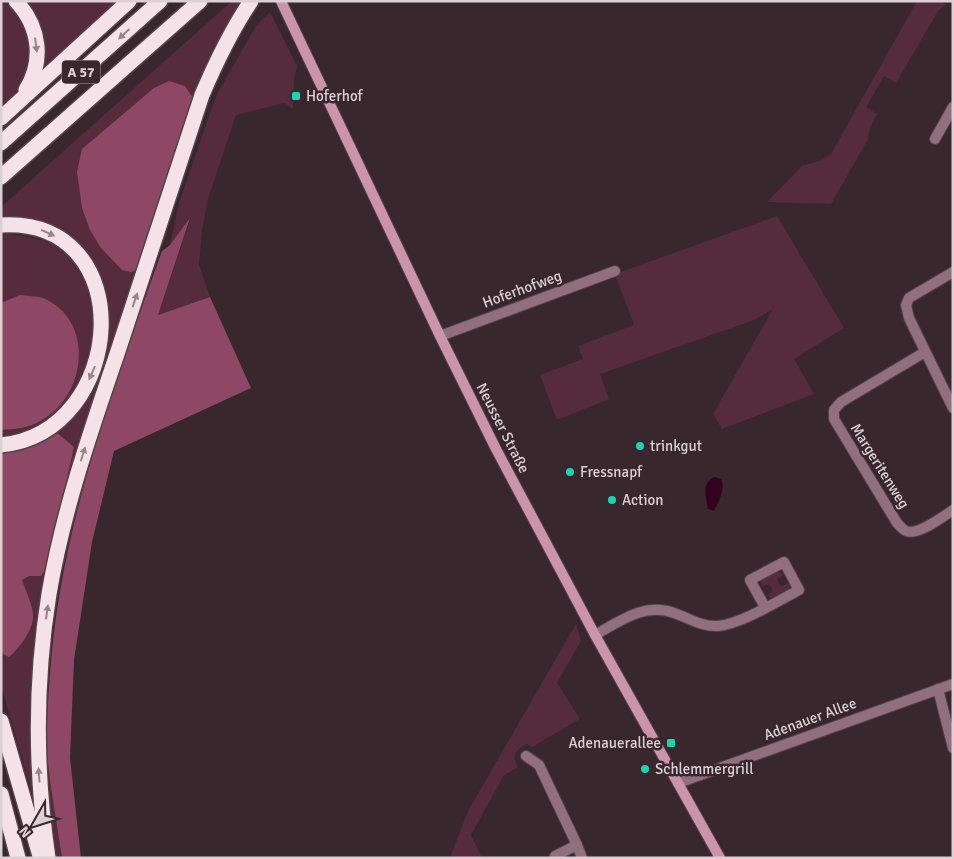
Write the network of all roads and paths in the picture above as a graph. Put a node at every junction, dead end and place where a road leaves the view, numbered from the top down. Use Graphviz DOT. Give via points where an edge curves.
graph roads {
  1 [pos="16,1"];
  2 [pos="130,1"];
  3 [pos="160,1"];
  4 [pos="200,1"];
  5 [pos="251,1"];
  6 [pos="281,1"];
  7 [pos="953,107"];
  8 [pos="2,117"];
  9 [pos="60,126"];
  10 [pos="936,139"];
  11 [pos="1,143"];
  12 [pos="1,177"];
  13 [pos="1,190"];
  14 [pos="1,225"];
  15 [pos="615,272"];
  16 [pos="953,272"];
  17 [pos="440,336"];
  18 [pos="925,352"];
  19 [pos="953,408"];
  20 [pos="1,445"];
  21 [pos="953,510"];
  22 [pos="765,608"];
  23 [pos="595,635"];
  24 [pos="953,684"];
  25 [pos="938,689"];
  26 [pos="1,721"];
  27 [pos="953,748"];
  28 [pos="526,756"];
  29 [pos="678,783"];
  30 [pos="1,794"];
  31 [pos="577,845"];
  32 [pos="555,856"];
  33 [pos="18,858"];
  34 [pos="40,858"];
  35 [pos="48,858"];
  36 [pos="582,858"];
  37 [pos="720,858"];
  1 -- 8 [label="highway, one-way" via="32,24 38,60 34,77 26,90"];
  2 -- 8 [label="highway"];
  3 -- 11 [label="highway, A 57, one-way"];
  4 -- 9 [label="highway, A 57"];
  35 -- 5 [label="highway, one-way" via="38,759 38,712 43,637 58,549 88,441 202,95 218,58"];
  6 -- 17 [label="main road, Neusser Straße"];
  7 -- 10 [label="street"];
  9 -- 12 [label="highway, A 57"];
  9 -- 13 [label="highway"];
  14 -- 20 [label="highway, one-way" via="35,228 53,234 69,245 93,276 99,293 103,327 94,368 71,408 56,425 39,436"];
  15 -- 17 [label="street, Hoferhofweg"];
  16 -- 18 [label="street" via="909,298 906,304"];
  17 -- 23 [label="main road, Neusser Straße"];
  18 -- 19 [label="street"];
  18 -- 21 [label="street, Margeritenweg" via="841,402 834,410 834,419 904,530 919,531"];
  22 -- 22 [label="street" via="799,590 784,562 750,580"];
  22 -- 23 [label="street" via="720,626 698,623 673,612 647,610"];
  23 -- 29 [label="main road, Neusser Straße"];
  24 -- 25 [label="street, Adenauer Allee"];
  25 -- 27 [label="street"];
  25 -- 29 [label="street, Adenauer Allee"];
  26 -- 34 [label="highway"];
  28 -- 31 [label="street" via="539,765"];
  29 -- 37 [label="main road, Neusser Straße"];
  30 -- 33 [label="highway"];
  31 -- 32 [label="street"];
  31 -- 36 [label="street"];
}
